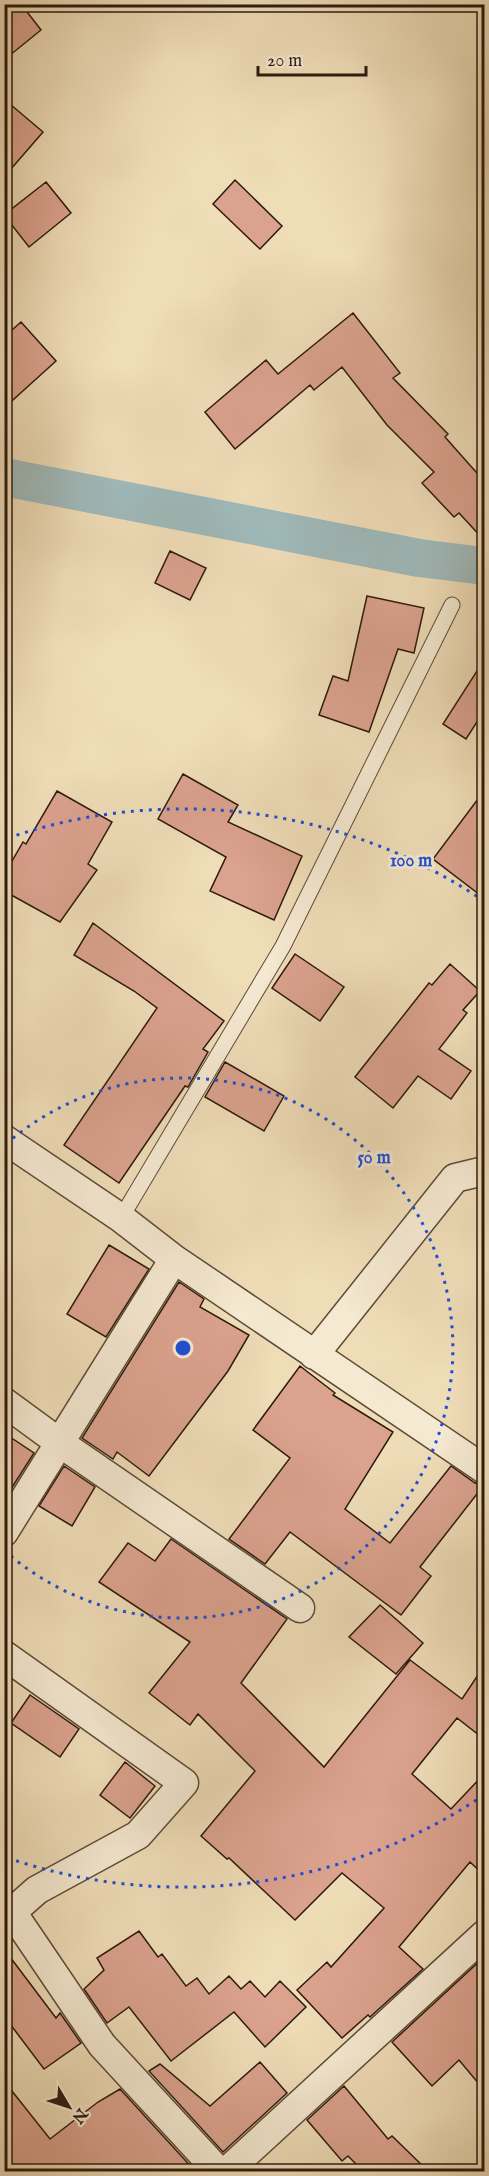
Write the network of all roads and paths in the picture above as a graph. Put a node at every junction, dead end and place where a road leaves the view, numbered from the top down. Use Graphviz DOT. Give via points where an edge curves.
graph roads {
  1 [pos="452,605"];
  2 [pos="4,1139"];
  3 [pos="484,1171"];
  4 [pos="121,1218"];
  5 [pos="174,1259"];
  6 [pos="314,1354"];
  7 [pos="4,1402"];
  8 [pos="60,1443"];
  9 [pos="484,1469"];
  10 [pos="4,1532"];
  11 [pos="300,1608"];
  12 [pos="4,1655"];
  13 [pos="8,1916"];
  14 [pos="484,1935"];
  15 [pos="219,2172"];
  16 [pos="226,2172"];
  1 -- 4 [label="lane" via="283,946"];
  2 -- 4 [label="street"];
  3 -- 6 [label="street" via="455,1178"];
  4 -- 5 [label="street"];
  5 -- 6 [label="street"];
  5 -- 8 [label="street"];
  6 -- 9 [label="street"];
  7 -- 8 [label="street"];
  8 -- 10 [label="street"];
  8 -- 11 [label="street"];
  12 -- 13 [label="street" via="184,1783 138,1835 37,1890"];
  13 -- 15 [label="street" via="102,2045"];
  14 -- 16 [label="street"];
}
